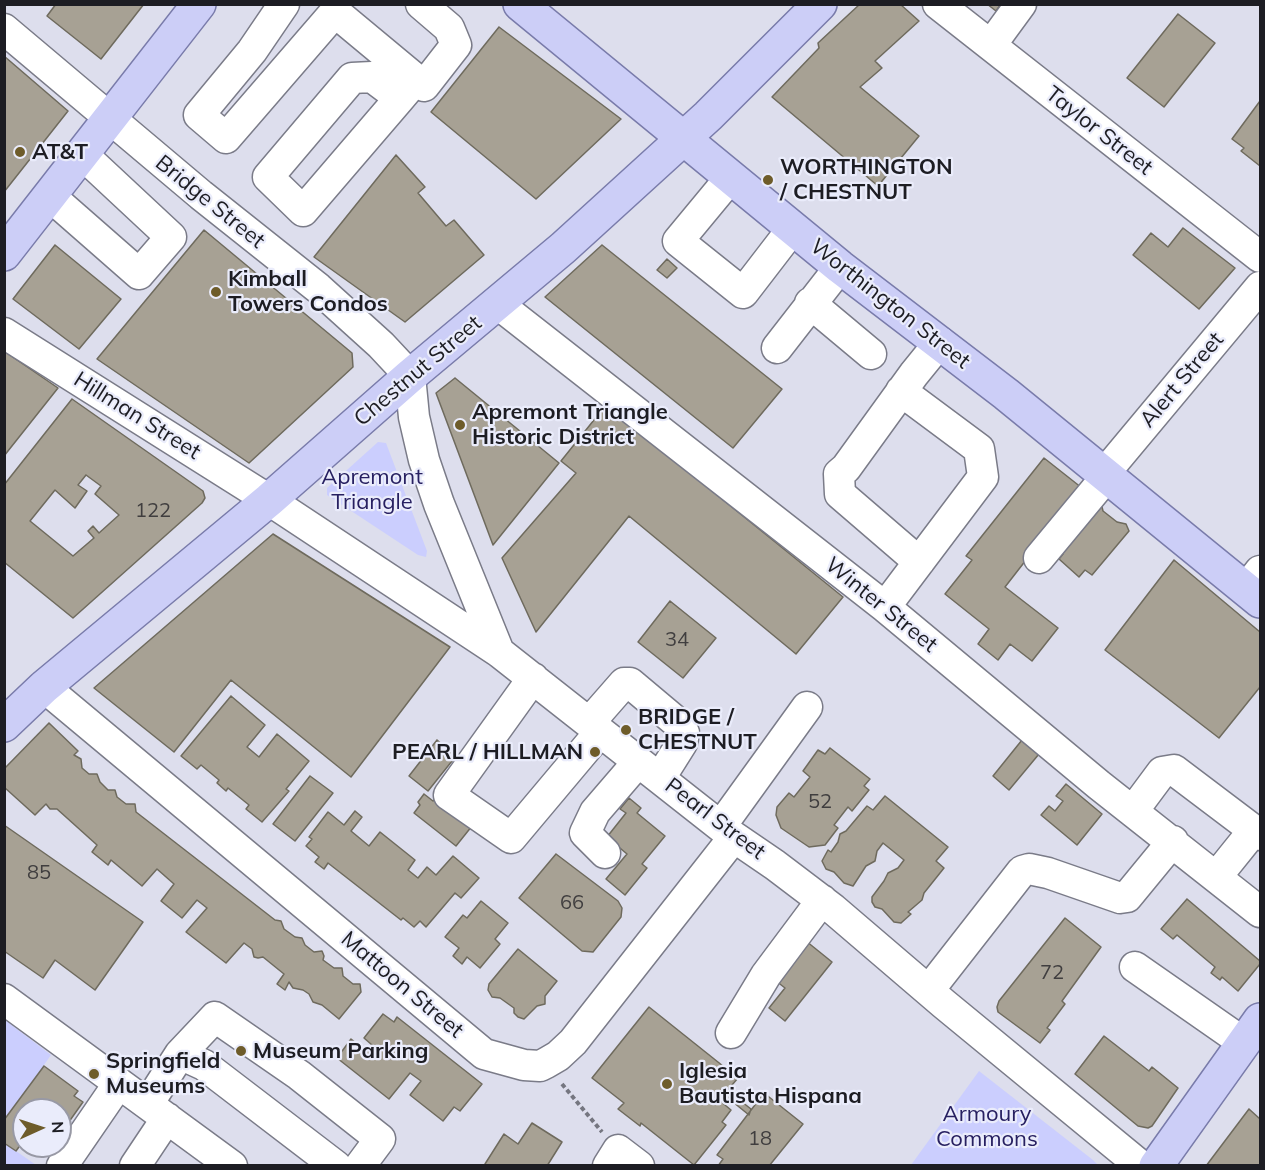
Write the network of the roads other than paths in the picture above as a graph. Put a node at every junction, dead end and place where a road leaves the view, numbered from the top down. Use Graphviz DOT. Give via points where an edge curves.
graph roads {
  1 [pos="199,4"];
  2 [pos="284,4"];
  3 [pos="421,4"];
  4 [pos="520,4"];
  5 [pos="819,4"];
  6 [pos="938,4"];
  7 [pos="1021,4"];
  8 [pos="4,29"];
  9 [pos="991,45"];
  10 [pos="408,88"];
  11 [pos="110,118"];
  12 [pos="683,138"];
  13 [pos="82,154"];
  14 [pos="731,177"];
  15 [pos="50,196"];
  16 [pos="793,228"];
  17 [pos="4,254"];
  18 [pos="1260,257"];
  19 [pos="840,267"];
  20 [pos="1260,287"];
  21 [pos="810,303"];
  22 [pos="498,304"];
  23 [pos="4,333"];
  24 [pos="940,342"];
  25 [pos="777,348"];
  26 [pos="871,354"];
  27 [pos="410,376"];
  28 [pos="901,391"];
  29 [pos="1106,475"];
  30 [pos="269,500"];
  31 [pos="1039,558"];
  32 [pos="918,562"];
  33 [pos="1256,587"];
  34 [pos="885,607"];
  35 [pos="499,652"];
  36 [pos="533,678"];
  37 [pos="44,687"];
  38 [pos="807,707"];
  39 [pos="4,725"];
  40 [pos="595,727"];
  41 [pos="649,770"];
  42 [pos="1133,811"];
  43 [pos="727,831"];
  44 [pos="1257,833"];
  45 [pos="1173,841"];
  46 [pos="605,853"];
  47 [pos="1216,876"];
  48 [pos="822,900"];
  49 [pos="1260,912"];
  50 [pos="1135,967"];
  51 [pos="929,990"];
  52 [pos="4,999"];
  53 [pos="1252,1032"];
  54 [pos="731,1033"];
  55 [pos="180,1054"];
  56 [pos="119,1083"];
  57 [pos="157,1111"];
  58 [pos="62,1166"];
  59 [pos="135,1166"];
  60 [pos="232,1166"];
  61 [pos="336,1166"];
  62 [pos="360,1166"];
  63 [pos="1141,1166"];
  64 [pos="1156,1166"];
  1 -- 11 [label="main road"];
  2 -- 10 [label="street" via="199,116 226,138 335,12"];
  3 -- 10 [label="street" via="449,28 456,45 424,86"];
  4 -- 12 [label="main road, Worthington Street"];
  5 -- 12 [label="main road, Chestnut Street"];
  6 -- 9 [label="street, Taylor Street"];
  7 -- 9 [label="street"];
  8 -- 11 [label="street, Bridge Street"];
  9 -- 18 [label="street, Taylor Street"];
  10 -- 10 [label="street" via="303,211 268,177 352,78 372,76"];
  11 -- 13 [label="main road"];
  11 -- 27 [label="street, Bridge Street" via="318,288"];
  12 -- 14 [label="main road, Worthington Street"];
  12 -- 22 [label="main road, Chestnut Street"];
  13 -- 15 [label="main road"];
  13 -- 15 [label="street" via="171,237 139,274"];
  14 -- 16 [label="main road, Worthington Street"];
  14 -- 16 [label="street" via="678,241 743,293"];
  15 -- 17 [label="main road"];
  16 -- 19 [label="main road, Worthington Street"];
  19 -- 21 [label="street"];
  19 -- 24 [label="main road, Worthington Street"];
  20 -- 29 [label="street, Alert Street"];
  21 -- 25 [label="street"];
  21 -- 26 [label="street"];
  22 -- 27 [label="main road, Chestnut Street"];
  22 -- 34 [label="street, Winter Street"];
  23 -- 30 [label="street, Hillman Street"];
  24 -- 28 [label="street"];
  24 -- 29 [label="main road, Worthington Street"];
  27 -- 30 [label="main road, Chestnut Street"];
  27 -- 35 [label="street" via="424,459"];
  28 -- 32 [label="street" via="838,474 840,494"];
  28 -- 32 [label="street" via="979,449 983,477"];
  29 -- 31 [label="street, Alert Street"];
  29 -- 33 [label="main road, Worthington Street"];
  30 -- 35 [label="street, Pearl Street"];
  30 -- 37 [label="main road, Chestnut Street"];
  32 -- 34 [label="street"];
  34 -- 42 [label="street, Winter Street"];
  35 -- 36 [label="street, Pearl Street"];
  36 -- 40 [label="street, Pearl Street"];
  36 -- 40 [label="street" via="448,795 511,838"];
  37 -- 39 [label="main road, Chestnut Street"];
  37 -- 43 [label="street, Mattoon Street" via="484,1054 532,1066 546,1063 573,1042"];
  38 -- 43 [label="street"];
  40 -- 41 [label="street, Pearl Street"];
  40 -- 41 [label="street" via="624,684 630,683 680,725 684,734 682,743"];
  41 -- 43 [label="street, Pearl Street"];
  41 -- 46 [label="street" via="595,812 585,834"];
  42 -- 44 [label="street" via="1162,772 1174,770"];
  42 -- 45 [label="street, Winter Street"];
  43 -- 48 [label="street, Pearl Street"];
  44 -- 47 [label="street"];
  45 -- 47 [label="street, Winter Street"];
  45 -- 51 [label="street" via="1127,897 1048,873 1022,871"];
  47 -- 49 [label="street, Winter Street"];
  48 -- 51 [label="street, Pearl Street"];
  48 -- 54 [label="street" via="766,975"];
  50 -- 53 [label="street"];
  51 -- 63 [label="street, Pearl Street"];
  52 -- 56 [label="street"];
  53 -- 64 [label="main road"];
  55 -- 57 [label="street"];
  55 -- 61 [label="street" via="204,1065"];
  55 -- 62 [label="street" via="215,1017 299,1075 380,1139"];
  56 -- 57 [label="street"];
  56 -- 58 [label="street"];
  57 -- 59 [label="street"];
  57 -- 60 [label="street"];
}
